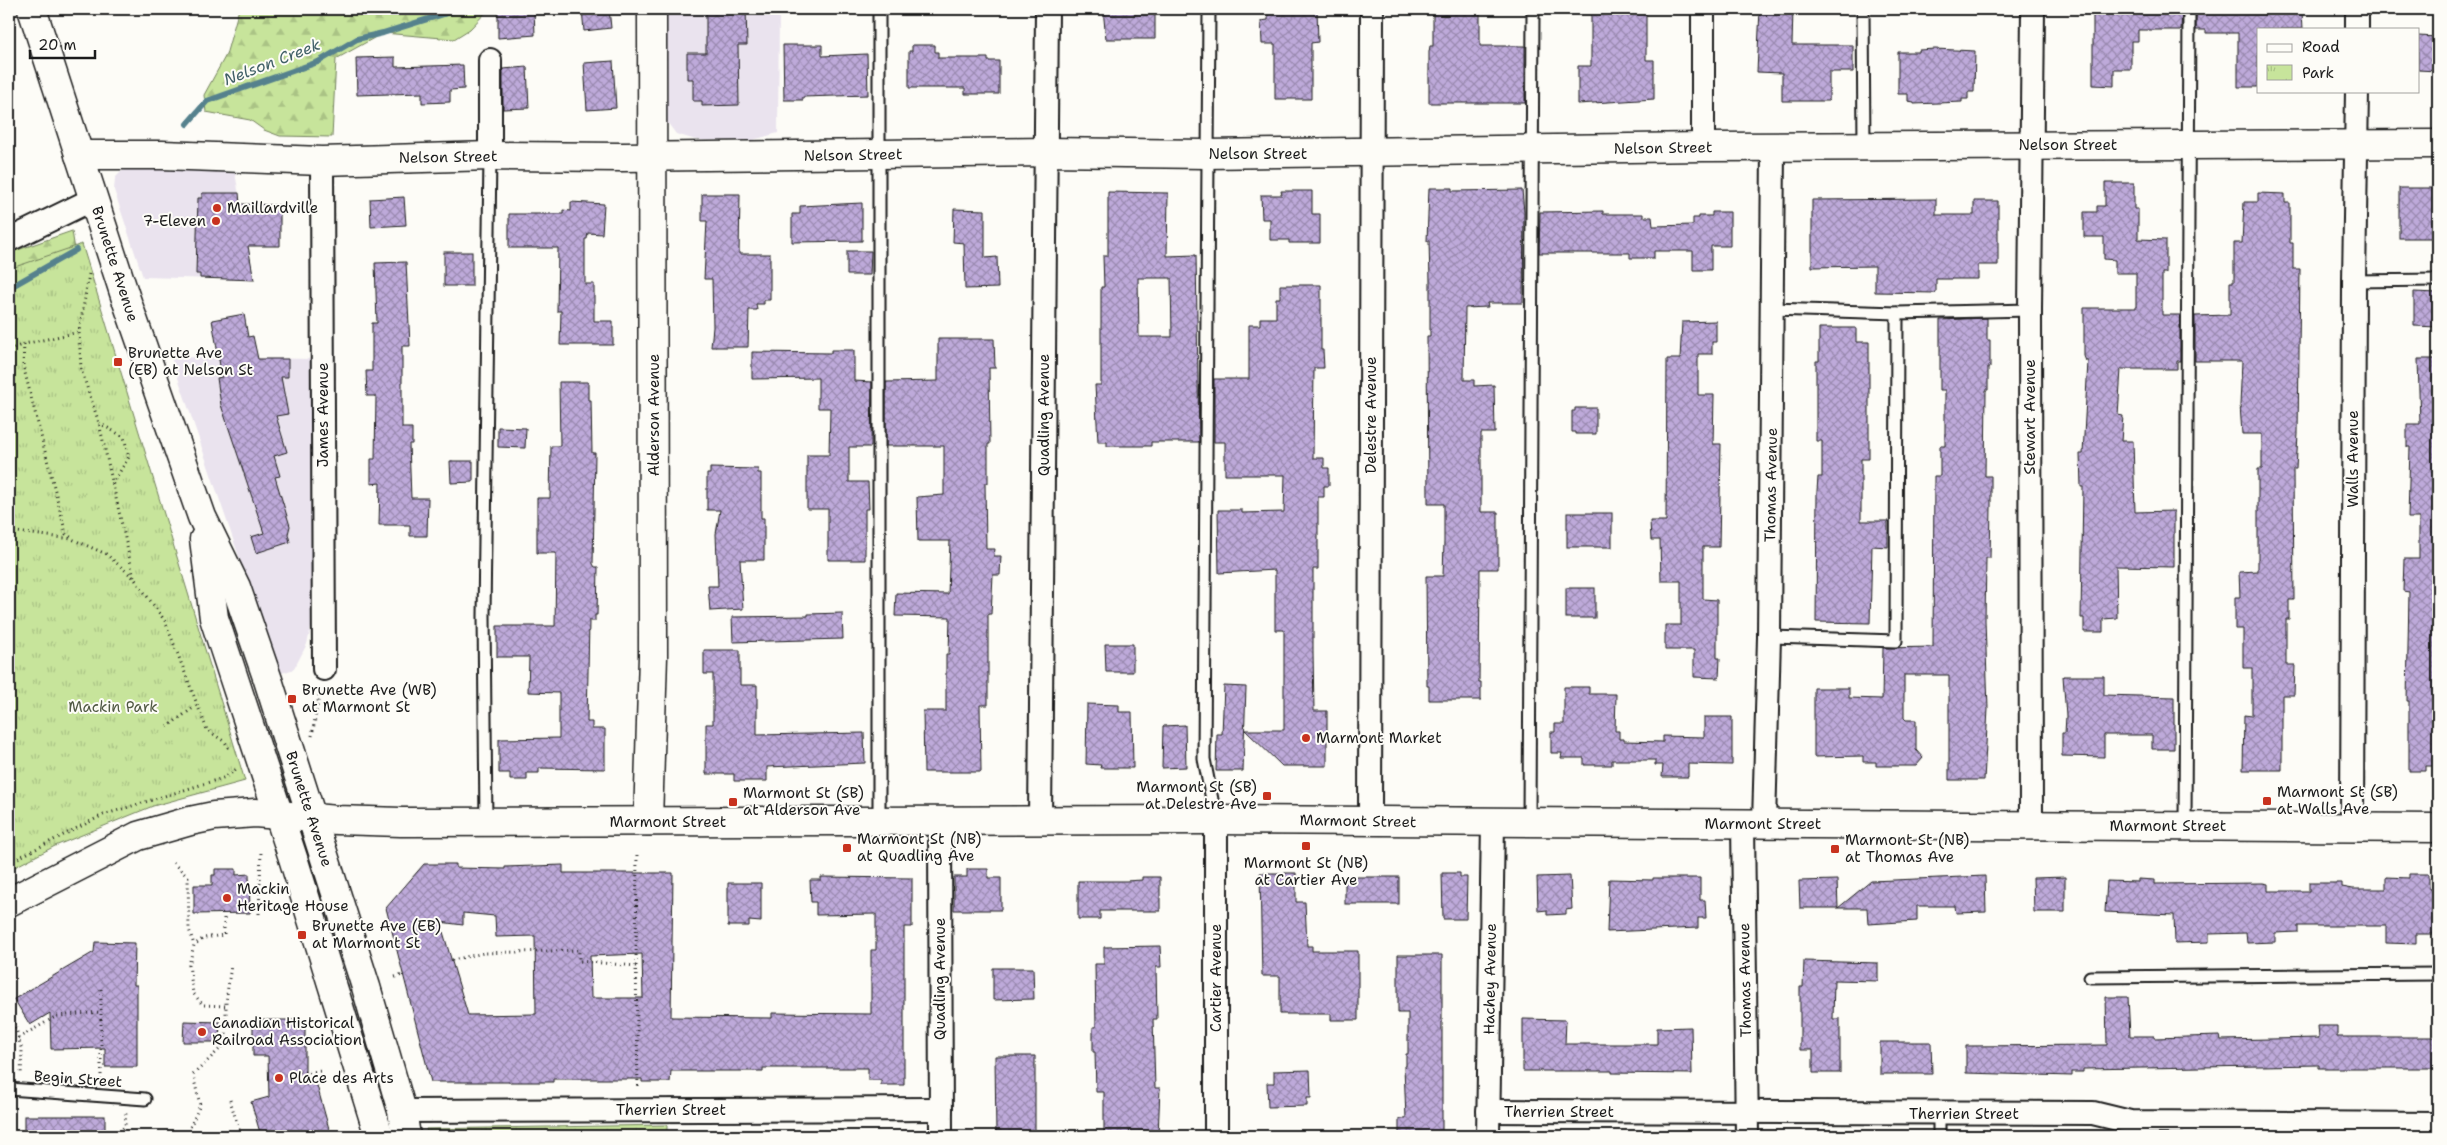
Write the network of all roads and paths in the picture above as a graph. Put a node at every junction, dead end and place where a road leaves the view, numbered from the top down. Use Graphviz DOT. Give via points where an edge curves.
graph roads {
  1 [pos="32,9"];
  2 [pos="652,9"];
  3 [pos="879,9"];
  4 [pos="1047,9"];
  5 [pos="1208,9"];
  6 [pos="1372,9"];
  7 [pos="1533,9"];
  8 [pos="1703,9"];
  9 [pos="1863,9"];
  10 [pos="2033,9"];
  11 [pos="2189,9"];
  12 [pos="2357,9"];
  13 [pos="2357,28"];
  14 [pos="490,60"];
  15 [pos="2357,92"];
  16 [pos="2356,144"];
  17 [pos="2438,144"];
  18 [pos="2032,145"];
  19 [pos="2189,145"];
  20 [pos="1864,146"];
  21 [pos="1703,147"];
  22 [pos="1774,147"];
  23 [pos="1532,151"];
  24 [pos="1046,152"];
  25 [pos="1372,153"];
  26 [pos="79,154"];
  27 [pos="1206,154"];
  28 [pos="881,155"];
  29 [pos="490,156"];
  30 [pos="653,156"];
  31 [pos="322,161"];
  32 [pos="94,199"];
  33 [pos="9,240"];
  34 [pos="89,274"];
  35 [pos="2438,280"];
  36 [pos="2354,281"];
  37 [pos="1772,309"];
  38 [pos="2030,310"];
  39 [pos="1897,313"];
  40 [pos="79,332"];
  41 [pos="24,344"];
  42 [pos="9,350"];
  43 [pos="98,423"];
  44 [pos="112,484"];
  45 [pos="202,517"];
  46 [pos="9,531"];
  47 [pos="72,539"];
  48 [pos="134,578"];
  49 [pos="1769,637"];
  50 [pos="324,669"];
  51 [pos="196,706"];
  52 [pos="167,727"];
  53 [pos="311,742"];
  54 [pos="233,754"];
  55 [pos="242,764"];
  56 [pos="278,815"];
  57 [pos="314,819"];
  58 [pos="1216,820"];
  59 [pos="648,821"];
  60 [pos="940,821"];
  61 [pos="1040,821"];
  62 [pos="1370,821"];
  63 [pos="879,822"];
  64 [pos="1493,822"];
  65 [pos="486,823"];
  66 [pos="1528,823"];
  67 [pos="1753,823"];
  68 [pos="2031,826"];
  69 [pos="2185,826"];
  70 [pos="2352,827"];
  71 [pos="2438,828"];
  72 [pos="261,851"];
  73 [pos="637,851"];
  74 [pos="9,860"];
  75 [pos="173,863"];
  76 [pos="9,902"];
  77 [pos="224,913"];
  78 [pos="259,914"];
  79 [pos="194,945"];
  80 [pos="452,960"];
  81 [pos="231,965"];
  82 [pos="636,966"];
  83 [pos="2438,974"];
  84 [pos="403,975"];
  85 [pos="395,977"];
  86 [pos="2090,977"];
  87 [pos="101,987"];
  88 [pos="9,1003"];
  89 [pos="226,1006"];
  90 [pos="101,1012"];
  91 [pos="18,1038"];
  92 [pos="322,1071"];
  93 [pos="289,1073"];
  94 [pos="13,1089"];
  95 [pos="9,1096"];
  96 [pos="101,1096"];
  97 [pos="126,1098"];
  98 [pos="145,1099"];
  99 [pos="230,1100"];
  100 [pos="941,1109"];
  101 [pos="638,1110"];
  102 [pos="1488,1111"];
  103 [pos="1747,1113"];
  104 [pos="1939,1114"];
  105 [pos="404,1123"];
  106 [pos="2438,1124"];
  107 [pos="2130,1129"];
  108 [pos="2309,1130"];
  109 [pos="116,1136"];
  110 [pos="186,1136"];
  111 [pos="242,1136"];
  112 [pos="379,1136"];
  113 [pos="941,1136"];
  114 [pos="1216,1136"];
  115 [pos="1488,1136"];
  116 [pos="1748,1136"];
  117 [pos="1939,1136"];
  1 -- 26 [label="main road, Brunette Avenue"];
  2 -- 30 [label="main road, Alderson Avenue"];
  3 -- 28 [label="lane"];
  4 -- 24 [label="street, Quadling Avenue"];
  5 -- 27 [label="lane"];
  6 -- 25 [label="street, Delestre Avenue"];
  7 -- 23 [label="lane"];
  8 -- 21 [label="street"];
  9 -- 20 [label="lane"];
  10 -- 18 [label="street, Stewart Avenue"];
  11 -- 19 [label="lane"];
  12 -- 13 [label="street"];
  14 -- 29 [label="street"];
  15 -- 16 [label="street, Walls Avenue"];
  16 -- 17 [label="main road, Nelson Street"];
  16 -- 19 [label="main road, Nelson Street"];
  16 -- 36 [label="street, Walls Avenue"];
  18 -- 19 [label="main road, Nelson Street"];
  18 -- 20 [label="main road, Nelson Street"];
  18 -- 38 [label="street, Stewart Avenue"];
  19 -- 69 [label="lane"];
  20 -- 22 [label="main road, Nelson Street"];
  21 -- 22 [label="main road, Nelson Street"];
  21 -- 23 [label="main road, Nelson Street"];
  22 -- 37 [label="street, Thomas Avenue"];
  23 -- 25 [label="main road, Nelson Street"];
  23 -- 66 [label="lane"];
  24 -- 27 [label="main road, Nelson Street"];
  24 -- 28 [label="main road, Nelson Street"];
  24 -- 61 [label="street, Quadling Avenue"];
  25 -- 27 [label="main road, Nelson Street"];
  25 -- 62 [label="street, Delestre Avenue"];
  26 -- 31 [label="main road, Nelson Street"];
  26 -- 32 [label="main road, Brunette Avenue"];
  27 -- 58 [label="lane" via="1204,759"];
  28 -- 30 [label="main road, Nelson Street"];
  28 -- 63 [label="lane"];
  29 -- 30 [label="main road, Nelson Street"];
  29 -- 31 [label="main road, Nelson Street"];
  29 -- 65 [label="lane" via="484,596"];
  30 -- 59 [label="main road, Alderson Avenue" via="653,656"];
  31 -- 50 [label="street, James Avenue"];
  32 -- 33 [label="street"];
  32 -- 45 [label="main road, Brunette Avenue"];
  34 -- 40 [label="path"];
  35 -- 36 [label="lane"];
  36 -- 70 [label="street, Walls Avenue"];
  37 -- 39 [label="lane"];
  37 -- 49 [label="street, Thomas Avenue"];
  38 -- 39 [label="lane"];
  38 -- 68 [label="street, Stewart Avenue"];
  39 -- 49 [label="lane" via="1896,641"];
  40 -- 41 [label="path"];
  40 -- 43 [label="path" via="81,369"];
  41 -- 42 [label="path"];
  41 -- 47 [label="path" via="23,365 66,534"];
  43 -- 44 [label="path"];
  43 -- 44 [label="path" via="124,436 129,457"];
  44 -- 48 [label="path"];
  45 -- 56 [label="main road, Brunette Avenue" via="214,618"];
  45 -- 57 [label="main road, Brunette Avenue" via="236,587"];
  46 -- 47 [label="path"];
  47 -- 48 [label="path" via="106,554"];
  48 -- 51 [label="path" via="165,621"];
  49 -- 67 [label="street, Thomas Avenue"];
  50 -- 53 [label="path"];
  51 -- 52 [label="path"];
  51 -- 54 [label="path" via="207,730 225,742"];
  55 -- 74 [label="path" via="232,774 102,816"];
  56 -- 57 [label="main road, Marmont Street"];
  56 -- 76 [label="main road, Marmont Street" via="222,815 166,827 110,849"];
  56 -- 112 [label="main road, Brunette Avenue"];
  57 -- 65 [label="main road, Marmont Street"];
  57 -- 105 [label="main road, Brunette Avenue"];
  58 -- 61 [label="main road, Marmont Street"];
  58 -- 62 [label="main road, Marmont Street"];
  58 -- 114 [label="street, Cartier Avenue"];
  59 -- 63 [label="main road, Marmont Street"];
  59 -- 65 [label="main road, Marmont Street"];
  60 -- 61 [label="main road, Marmont Street"];
  60 -- 63 [label="main road, Marmont Street"];
  60 -- 100 [label="street, Quadling Avenue"];
  62 -- 64 [label="main road, Marmont Street"];
  64 -- 66 [label="main road, Marmont Street"];
  64 -- 102 [label="street, Hachey Avenue"];
  66 -- 67 [label="main road, Marmont Street"];
  67 -- 68 [label="main road, Marmont Street"];
  67 -- 103 [label="street, Thomas Avenue"];
  68 -- 69 [label="main road, Marmont Street"];
  69 -- 70 [label="main road, Marmont Street"];
  70 -- 71 [label="main road, Marmont Street"];
  72 -- 78 [label="path"];
  73 -- 82 [label="path"];
  75 -- 79 [label="path" via="188,876 188,929"];
  77 -- 79 [label="path" via="224,934 204,938"];
  79 -- 89 [label="path" via="188,965 192,993 203,1005"];
  80 -- 82 [label="path" via="484,953 579,950 579,961"];
  81 -- 89 [label="path"];
  82 -- 101 [label="path"];
  83 -- 86 [label="lane"];
  84 -- 85 [label="path"];
  87 -- 90 [label="path"];
  88 -- 91 [label="path"];
  89 -- 110 [label="path" via="226,1043 193,1075 200,1105"];
  90 -- 91 [label="path" via="57,1016"];
  90 -- 96 [label="path"];
  91 -- 94 [label="path" via="22,1051"];
  92 -- 93 [label="path"];
  94 -- 95 [label="lane"];
  94 -- 96 [label="lane, Begin Street"];
  96 -- 97 [label="lane, Begin Street"];
  97 -- 98 [label="lane, Begin Street"];
  97 -- 109 [label="path" via="125,1126"];
  99 -- 111 [label="path"];
  100 -- 101 [label="street, Therrien Street"];
  100 -- 113 [label="street, Quadling Avenue"];
  101 -- 105 [label="street, Therrien Street"];
  102 -- 103 [label="street, Therrien Street"];
  102 -- 115 [label="street, Hachey Avenue"];
  103 -- 104 [label="street, Therrien Street"];
  103 -- 116 [label="street, Thomas Avenue"];
  104 -- 107 [label="street, Therrien Street" via="2093,1113"];
  104 -- 117 [label="lane"];
  106 -- 108 [label="street, Therrien Street"];
  107 -- 108 [label="street, Therrien Street"];
}
